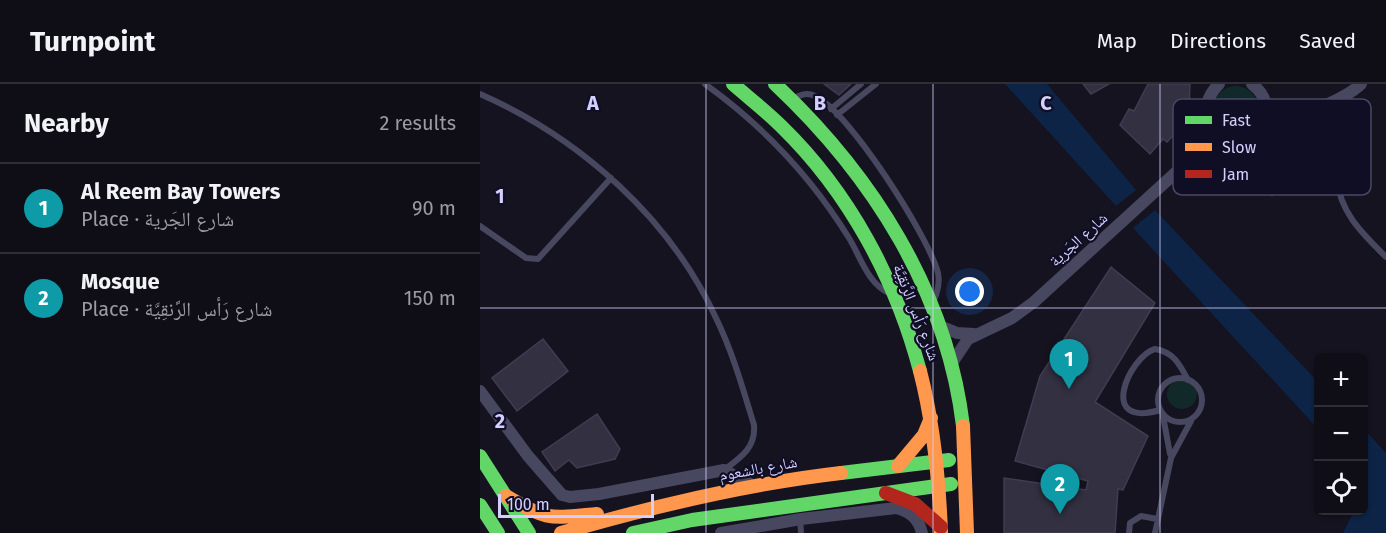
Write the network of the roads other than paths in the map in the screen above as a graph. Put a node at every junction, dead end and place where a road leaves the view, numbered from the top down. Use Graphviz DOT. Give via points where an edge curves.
graph roads {
  1 [pos="705,84"];
  2 [pos="734,84"];
  3 [pos="775,84"];
  4 [pos="861,84"];
  5 [pos="876,84"];
  6 [pos="1219,84"];
  7 [pos="1252,84"];
  8 [pos="1353,84"];
  9 [pos="1361,84"];
  10 [pos="1210,89"];
  11 [pos="480,94"];
  12 [pos="1344,94"];
  13 [pos="792,99"];
  14 [pos="1262,99"];
  15 [pos="1335,99"];
  16 [pos="831,109"];
  17 [pos="837,115"];
  18 [pos="1173,175"];
  19 [pos="611,178"];
  20 [pos="1341,195"];
  21 [pos="480,226"];
  22 [pos="1386,257"];
  23 [pos="895,294"];
  24 [pos="932,306"];
  25 [pos="940,326"];
  26 [pos="974,334"];
  27 [pos="952,363"];
  28 [pos="1188,380"];
  29 [pos="480,391"];
  30 [pos="1162,413"];
  31 [pos="931,418"];
  32 [pos="1192,418"];
  33 [pos="480,456"];
  34 [pos="966,458"];
  35 [pos="1171,458"];
  36 [pos="939,461"];
  37 [pos="898,466"];
  38 [pos="724,470"];
  39 [pos="968,482"];
  40 [pos="752,485"];
  41 [pos="940,485"];
  42 [pos="884,492"];
  43 [pos="506,496"];
  44 [pos="785,506"];
  45 [pos="482,508"];
  46 [pos="617,515"];
  47 [pos="801,519"];
  48 [pos="1157,519"];
  49 [pos="667,529"];
  50 [pos="941,530"];
  51 [pos="483,533"];
  52 [pos="498,533"];
  53 [pos="529,533"];
  54 [pos="561,533"];
  55 [pos="633,533"];
  56 [pos="721,533"];
  57 [pos="801,533"];
  58 [pos="922,533"];
  59 [pos="967,533"];
  60 [pos="1129,533"];
  61 [pos="1155,533"];
  1 -- 23 [label="lane" via="756,126 795,166 830,209 873,281"];
  2 -- 23 [label="street, شارع رَأس الرَّنقِيَّة" via="793,137 835,189 870,243"];
  3 -- 13 [label="street, شارع رَأس الرَّنقِيَّة"];
  4 -- 16 [label="lane"];
  5 -- 17 [label="lane"];
  6 -- 10 [label="street"];
  7 -- 14 [label="street"];
  8 -- 12 [label="street"];
  9 -- 12 [label="street"];
  11 -- 19 [label="lane" via="543,126"];
  12 -- 15 [label="street"];
  13 -- 16 [label="lane" via="811,94"];
  13 -- 24 [label="street, شارع رَأس الرَّنقِيَّة" via="850,162 885,215"];
  16 -- 17 [label="lane"];
  17 -- 24 [label="lane" via="886,176 923,240 938,276"];
  18 -- 26 [label="street, شارع الجَرية" via="1023,310"];
  19 -- 21 [label="lane" via="538,259 526,258"];
  19 -- 38 [label="lane" via="652,220 687,266 716,316 738,370 754,433 744,455"];
  20 -- 22 [label="lane" via="1358,229"];
  23 -- 31 [label="street, شارع رَأس الرَّنقِيَّة" via="923,374"];
  24 -- 25 [label="street, شارع رَأس الرَّنقِيَّة"];
  25 -- 26 [label="street"];
  25 -- 27 [label="street, شارع رَأس الرَّنقِيَّة"];
  26 -- 27 [label="street, شارع الجَرية"];
  27 -- 34 [label="street, شارع رَأس الرَّنقِيَّة"];
  28 -- 30 [label="lane" via="1175,379 1163,385 1158,397"];
  28 -- 30 [label="lane" via="1169,354 1155,349 1146,353 1124,387 1122,398 1126,407 1139,412"];
  28 -- 32 [label="lane" via="1198,389 1202,401"];
  29 -- 38 [label="street" via="513,427 551,485 562,495 570,497"];
  30 -- 32 [label="lane" via="1181,423"];
  30 -- 35 [label="lane"];
  31 -- 36 [label="street, شارع رَأس الرَّنقِيَّة"];
  31 -- 37 [label="street" via="924,435"];
  32 -- 35 [label="lane"];
  33 -- 43 [label="street"];
  34 -- 36 [label="street, شارع بالشعوم"];
  34 -- 39 [label="street, شارع رَأس الرَّنقِيَّة"];
  35 -- 48 [label="lane"];
  36 -- 37 [label="street, شارع بالشعوم"];
  36 -- 41 [label="street, شارع رَأس الرَّنقِيَّة"];
  37 -- 40 [label="street, شارع بالشعوم"];
  38 -- 40 [label="street"];
  39 -- 41 [label="street"];
  39 -- 59 [label="street, شارع رَأس الرَّنقِيَّة"];
  40 -- 46 [label="street, شارع بالشعوم"];
  41 -- 42 [label="street"];
  41 -- 50 [label="street, شارع رَأس الرَّنقِيَّة"];
  42 -- 44 [label="street"];
  42 -- 50 [label="street" via="915,504"];
  43 -- 46 [label="street" via="548,518"];
  43 -- 53 [label="street"];
  44 -- 47 [label="lane"];
  44 -- 49 [label="street"];
  45 -- 51 [label="street"];
  45 -- 52 [label="street"];
  46 -- 54 [label="street, شارع بالشعوم"];
  47 -- 56 [label="street"];
  47 -- 57 [label="lane"];
  47 -- 58 [label="street" via="896,508 915,518"];
  48 -- 60 [label="lane" via="1141,516 1130,523"];
  48 -- 61 [label="lane"];
  49 -- 55 [label="street"];
}
